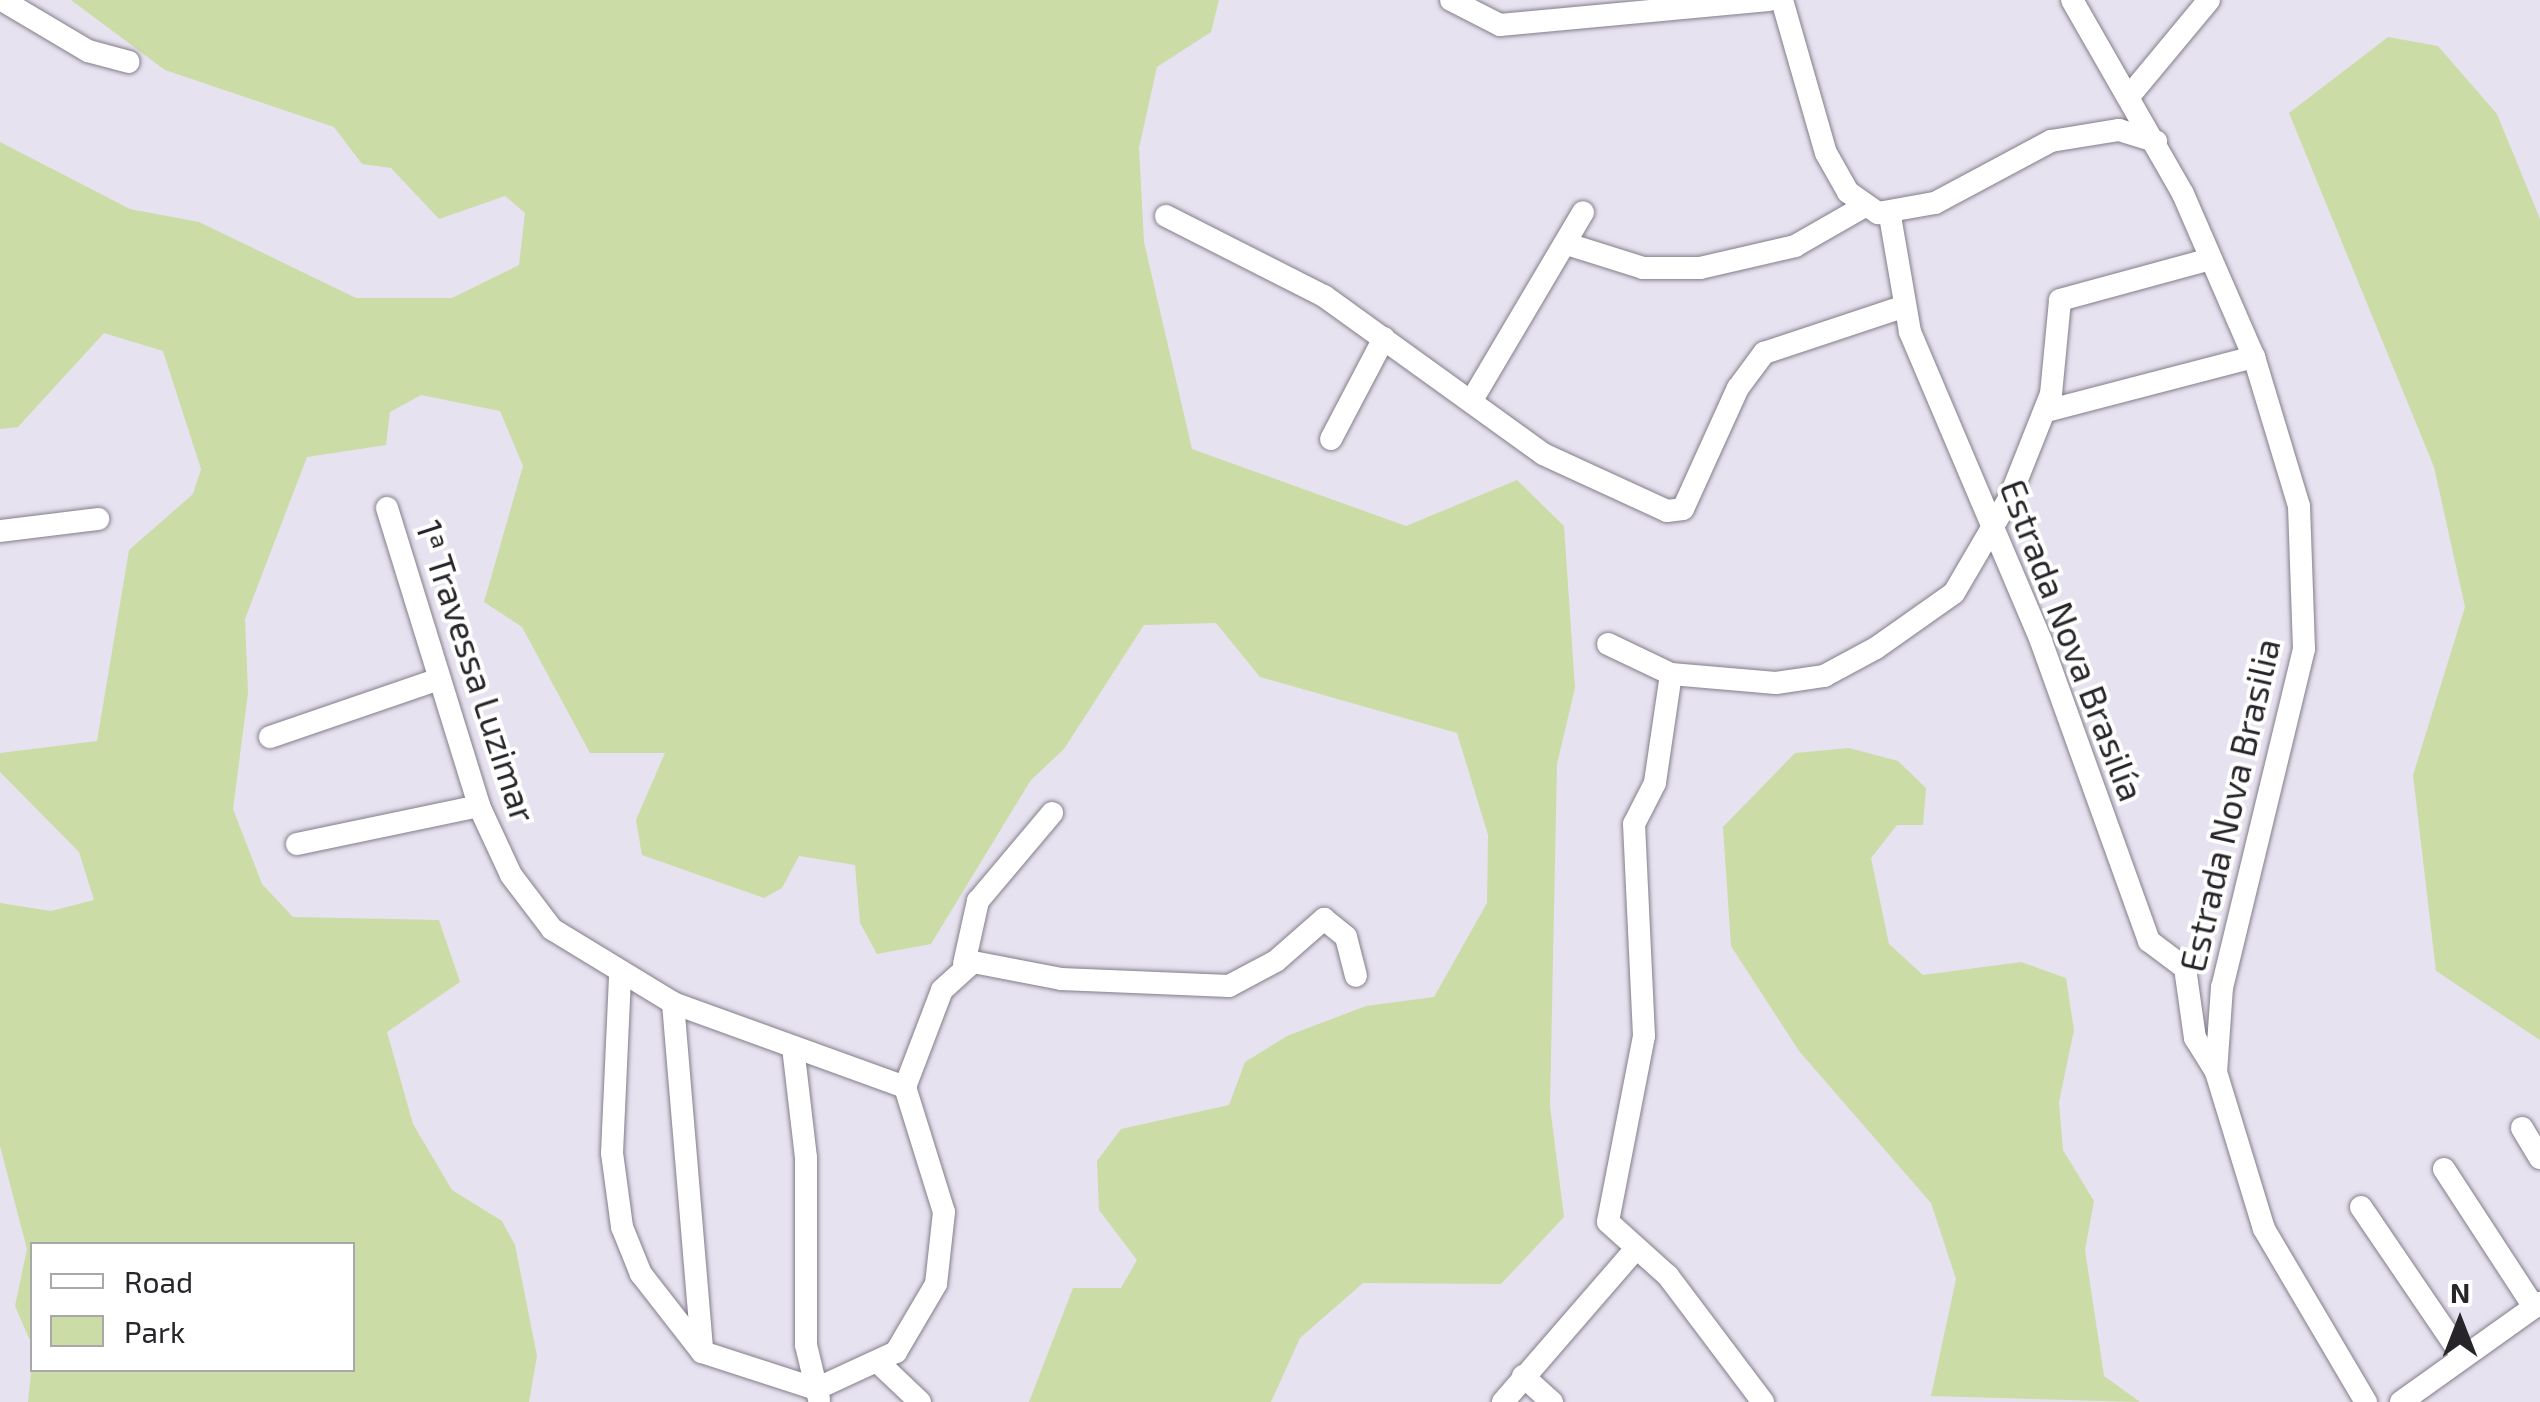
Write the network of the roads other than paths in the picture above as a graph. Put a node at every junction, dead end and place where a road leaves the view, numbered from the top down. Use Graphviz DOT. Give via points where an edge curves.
graph roads {
  1 [pos="2,0"];
  2 [pos="1451,0"];
  3 [pos="1769,0"];
  4 [pos="1782,0"];
  5 [pos="2072,0"];
  6 [pos="2209,0"];
  7 [pos="129,62"];
  8 [pos="2132,94"];
  9 [pos="2156,141"];
  10 [pos="1863,207"];
  11 [pos="1583,212"];
  12 [pos="1166,216"];
  13 [pos="1890,216"];
  14 [pos="1566,244"];
  15 [pos="2211,258"];
  16 [pos="1902,306"];
  17 [pos="1384,338"];
  18 [pos="2254,357"];
  19 [pos="1472,400"];
  20 [pos="2046,411"];
  21 [pos="1331,439"];
  22 [pos="387,508"];
  23 [pos="98,519"];
  24 [pos="1994,526"];
  25 [pos="0,531"];
  26 [pos="1608,644"];
  27 [pos="1671,674"];
  28 [pos="439,679"];
  29 [pos="270,737"];
  30 [pos="479,806"];
  31 [pos="1052,813"];
  32 [pos="298,844"];
  33 [pos="964,964"];
  34 [pos="1356,976"];
  35 [pos="620,977"];
  36 [pos="673,1003"];
  37 [pos="793,1047"];
  38 [pos="2216,1072"];
  39 [pos="905,1087"];
  40 [pos="2522,1128"];
  41 [pos="2540,1158"];
  42 [pos="2444,1169"];
  43 [pos="2361,1207"];
  44 [pos="1632,1252"];
  45 [pos="2537,1305"];
  46 [pos="702,1352"];
  47 [pos="2464,1357"];
  48 [pos="880,1364"];
  49 [pos="1524,1376"];
  50 [pos="818,1395"];
  51 [pos="920,1402"];
  52 [pos="1504,1402"];
  53 [pos="1552,1402"];
  54 [pos="1763,1402"];
  55 [pos="2366,1402"];
  56 [pos="2401,1402"];
  1 -- 7 [label="street" via="88,51"];
  2 -- 3 [label="street" via="1500,25"];
  4 -- 10 [label="street" via="1826,153"];
  5 -- 8 [label="street, Estrada Nova Brasilia"];
  6 -- 8 [label="street"];
  8 -- 9 [label="street, Estrada Nova Brasilia"];
  9 -- 13 [label="street" via="2118,130 2051,142 1935,203"];
  9 -- 15 [label="street, Estrada Nova Brasilia"];
  10 -- 13 [label="street"];
  10 -- 14 [label="street" via="1795,246 1686,270 1643,268"];
  11 -- 14 [label="street"];
  12 -- 17 [label="street"];
  13 -- 16 [label="street, Estrada Nova Brasilía"];
  14 -- 19 [label="street"];
  15 -- 18 [label="street, Estrada Nova Brasilia"];
  15 -- 20 [label="street" via="2064,296"];
  16 -- 19 [label="street" via="1764,353 1676,512 1543,454"];
  16 -- 24 [label="street, Estrada Nova Brasilía"];
  17 -- 19 [label="street"];
  17 -- 21 [label="street"];
  18 -- 20 [label="street"];
  18 -- 38 [label="street, Estrada Nova Brasilia" via="2299,506 2307,608 2288,735 2222,987"];
  20 -- 24 [label="street"];
  22 -- 28 [label="street, 1ª Travessa Luzimar"];
  23 -- 25 [label="street"];
  24 -- 27 [label="street" via="1945,603 1845,667 1776,683"];
  24 -- 38 [label="street, Estrada Nova Brasilía" via="2149,941 2185,968 2195,1038"];
  26 -- 27 [label="street"];
  27 -- 44 [label="street" via="1655,783 1634,824 1644,1036 1635,1107 1607,1196 1608,1222"];
  28 -- 29 [label="street"];
  28 -- 30 [label="street, 1ª Travessa Luzimar"];
  30 -- 32 [label="street"];
  30 -- 35 [label="street, 1ª Travessa Luzimar" via="528,901"];
  31 -- 33 [label="street" via="978,901"];
  33 -- 34 [label="street" via="1148,986 1229,986 1276,961 1324,918 1346,937"];
  33 -- 39 [label="street" via="933,1008"];
  35 -- 36 [label="street, 1ª Travessa Luzimar"];
  35 -- 46 [label="street" via="610,1088 622,1227 641,1274"];
  36 -- 37 [label="street, 1ª Travessa Luzimar"];
  36 -- 46 [label="street"];
  37 -- 39 [label="street, 1ª Travessa Luzimar"];
  37 -- 50 [label="street" via="806,1158 806,1345"];
  38 -- 55 [label="street, Estrada Nova Brasilia" via="2264,1228"];
  39 -- 48 [label="street" via="946,1229 917,1326"];
  40 -- 41 [label="street"];
  42 -- 45 [label="street"];
  43 -- 47 [label="street"];
  44 -- 49 [label="street"];
  44 -- 54 [label="street" via="1668,1276"];
  45 -- 47 [label="street"];
  46 -- 50 [label="street"];
  47 -- 56 [label="street"];
  48 -- 50 [label="street"];
  48 -- 51 [label="street"];
  49 -- 52 [label="street"];
  49 -- 53 [label="street"];
}
